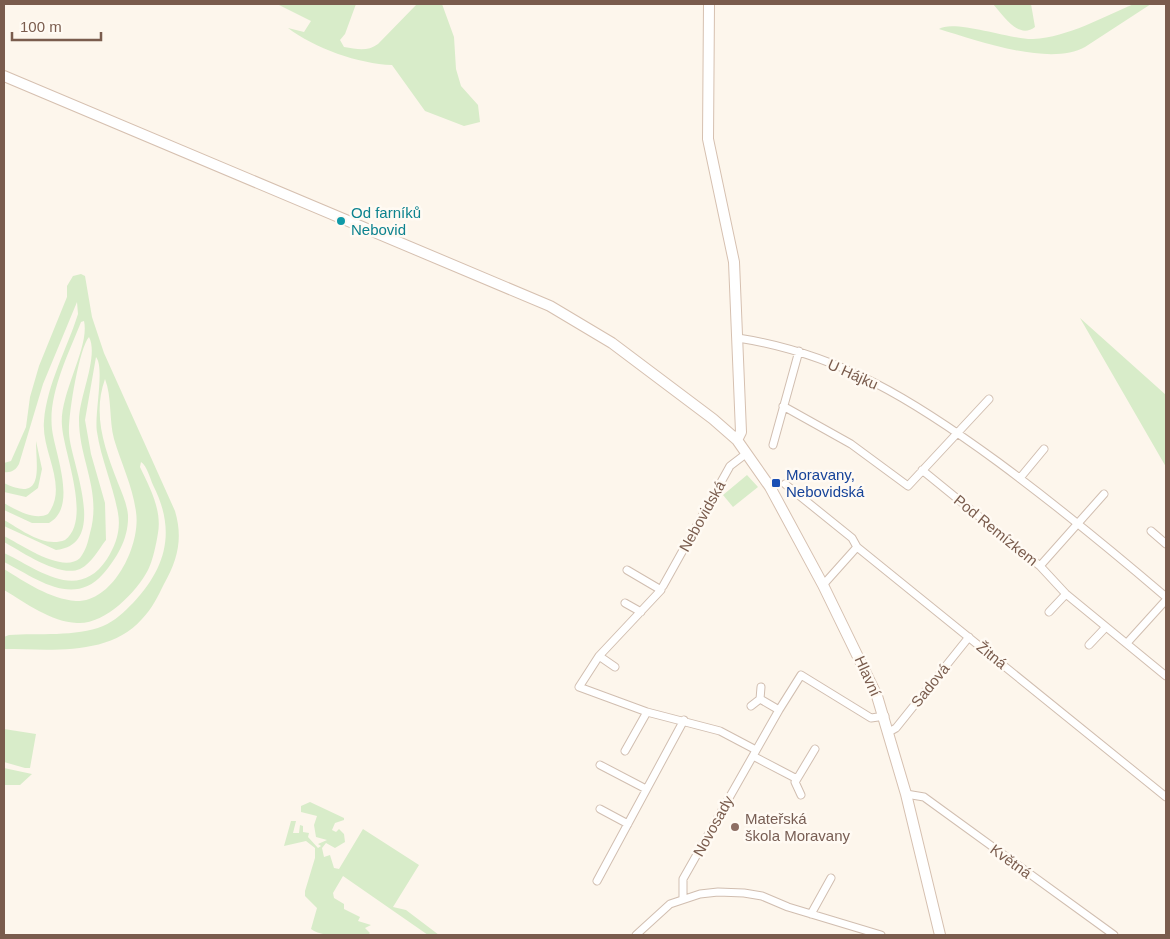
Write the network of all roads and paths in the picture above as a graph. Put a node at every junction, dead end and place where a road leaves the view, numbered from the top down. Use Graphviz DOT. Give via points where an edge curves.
graph roads {
  1 [pos="709,4"];
  2 [pos="4,76"];
  3 [pos="738,338"];
  4 [pos="799,351"];
  5 [pos="988,399"];
  6 [pos="783,406"];
  7 [pos="958,433"];
  8 [pos="737,440"];
  9 [pos="773,445"];
  10 [pos="1044,448"];
  11 [pos="747,453"];
  12 [pos="922,470"];
  13 [pos="1020,478"];
  14 [pos="785,484"];
  15 [pos="1104,494"];
  16 [pos="1079,524"];
  17 [pos="1151,531"];
  18 [pos="1166,544"];
  19 [pos="857,547"];
  20 [pos="1040,566"];
  21 [pos="627,570"];
  22 [pos="823,585"];
  23 [pos="663,586"];
  24 [pos="1066,594"];
  25 [pos="1166,598"];
  26 [pos="625,602"];
  27 [pos="641,612"];
  28 [pos="1048,612"];
  29 [pos="1106,627"];
  30 [pos="969,636"];
  31 [pos="1127,643"];
  32 [pos="1089,645"];
  33 [pos="599,656"];
  34 [pos="615,667"];
  35 [pos="1166,676"];
  36 [pos="761,687"];
  37 [pos="760,699"];
  38 [pos="751,706"];
  39 [pos="779,710"];
  40 [pos="647,712"];
  41 [pos="885,716"];
  42 [pos="684,720"];
  43 [pos="889,732"];
  44 [pos="815,749"];
  45 [pos="624,751"];
  46 [pos="754,753"];
  47 [pos="600,765"];
  48 [pos="797,779"];
  49 [pos="646,789"];
  50 [pos="906,794"];
  51 [pos="801,795"];
  52 [pos="1166,797"];
  53 [pos="600,809"];
  54 [pos="628,824"];
  55 [pos="832,878"];
  56 [pos="597,881"];
  57 [pos="683,898"];
  58 [pos="811,914"];
  59 [pos="636,935"];
  60 [pos="881,935"];
  61 [pos="940,935"];
  62 [pos="1114,935"];
  1 -- 3 [label="street" via="708,139 734,262"];
  2 -- 8 [label="street, Hlavní" via="550,306 612,343"];
  3 -- 4 [label="street, U Hájku"];
  3 -- 8 [label="street" via="741,432"];
  4 -- 6 [label="street"];
  4 -- 7 [label="street, U Hájku" via="888,389"];
  5 -- 7 [label="street"];
  6 -- 9 [label="street"];
  6 -- 12 [label="street" via="851,444 908,486"];
  7 -- 12 [label="street"];
  7 -- 13 [label="street, U Hájku"];
  8 -- 11 [label="street, Hlavní"];
  10 -- 13 [label="street"];
  11 -- 22 [label="street, Hlavní" via="770,487"];
  11 -- 23 [label="street, Nebovidská" via="730,466"];
  12 -- 20 [label="street, Pod Remízkem"];
  13 -- 16 [label="street, U Hájku"];
  14 -- 19 [label="street, Žitná" via="852,538"];
  15 -- 16 [label="street"];
  16 -- 20 [label="street"];
  16 -- 25 [label="street, U Hájku"];
  17 -- 18 [label="street"];
  19 -- 22 [label="street"];
  19 -- 30 [label="street, Žitná"];
  20 -- 24 [label="street, Pod Remízkem"];
  21 -- 27 [label="street" via="660,590"];
  22 -- 41 [label="street, Hlavní" via="864,665"];
  24 -- 28 [label="street"];
  24 -- 29 [label="street, Pod Remízkem"];
  25 -- 31 [label="street, U Hájku"];
  26 -- 27 [label="street"];
  27 -- 33 [label="street"];
  29 -- 31 [label="street, Pod Remízkem"];
  29 -- 32 [label="street"];
  30 -- 43 [label="street, Sadová" via="896,728"];
  30 -- 52 [label="street, Žitná"];
  31 -- 35 [label="street, Pod Remízkem"];
  33 -- 34 [label="street"];
  33 -- 40 [label="street" via="580,687"];
  36 -- 37 [label="street"];
  37 -- 38 [label="street"];
  37 -- 39 [label="street"];
  39 -- 41 [label="street, Novosady" via="801,675 871,718"];
  39 -- 46 [label="street, Novosady"];
  40 -- 42 [label="street"];
  40 -- 45 [label="street"];
  41 -- 43 [label="street, Hlavní"];
  42 -- 46 [label="street" via="720,731"];
  42 -- 49 [label="street"];
  43 -- 50 [label="street, Hlavní"];
  44 -- 48 [label="street"];
  46 -- 48 [label="street"];
  46 -- 57 [label="street, Novosady" via="683,879"];
  47 -- 49 [label="street"];
  48 -- 51 [label="street" via="795,782"];
  49 -- 54 [label="street"];
  50 -- 61 [label="street, Hlavní"];
  50 -- 62 [label="street, Květná" via="924,797"];
  53 -- 54 [label="street"];
  54 -- 56 [label="street"];
  55 -- 58 [label="street"];
  57 -- 58 [label="street" via="700,894 744,893"];
  57 -- 59 [label="street" via="664,908"];
  58 -- 60 [label="street"];
}
